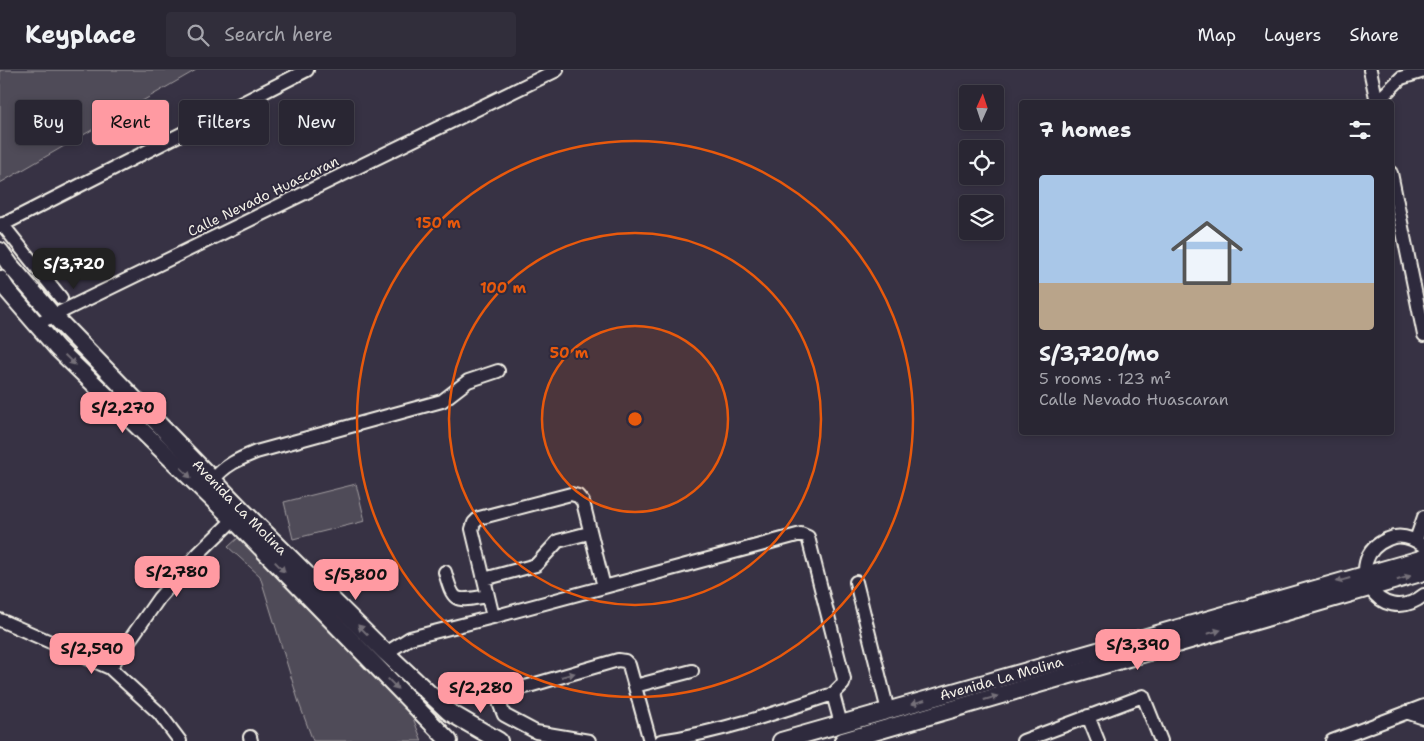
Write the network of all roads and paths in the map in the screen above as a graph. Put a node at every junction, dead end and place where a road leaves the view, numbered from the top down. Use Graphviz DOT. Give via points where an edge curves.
graph roads {
  1 [pos="307,70"];
  2 [pos="557,70"];
  3 [pos="1370,70"];
  4 [pos="1424,71"];
  5 [pos="1377,100"];
  6 [pos="1379,100"];
  7 [pos="1394,186"];
  8 [pos="1,225"];
  9 [pos="0,251"];
  10 [pos="0,278"];
  11 [pos="61,298"];
  12 [pos="1421,306"];
  13 [pos="53,315"];
  14 [pos="36,324"];
  15 [pos="1424,335"];
  16 [pos="498,371"];
  17 [pos="213,480"];
  18 [pos="238,515"];
  19 [pos="1424,517"];
  20 [pos="589,533"];
  21 [pos="1420,543"];
  22 [pos="1424,558"];
  23 [pos="445,572"];
  24 [pos="1424,572"];
  25 [pos="484,580"];
  26 [pos="1367,581"];
  27 [pos="856,582"];
  28 [pos="604,587"];
  29 [pos="488,596"];
  30 [pos="1424,596"];
  31 [pos="493,616"];
  32 [pos="0,620"];
  33 [pos="386,653"];
  34 [pos="110,668"];
  35 [pos="692,670"];
  36 [pos="635,686"];
  37 [pos="834,694"];
  38 [pos="1424,706"];
  39 [pos="888,711"];
  40 [pos="449,712"];
  41 [pos="1406,712"];
  42 [pos="1088,716"];
  43 [pos="1424,718"];
  44 [pos="841,724"];
  45 [pos="445,738"];
  46 [pos="180,741"];
  47 [pos="499,741"];
  48 [pos="589,741"];
  49 [pos="650,741"];
  50 [pos="661,741"];
  51 [pos="781,741"];
  52 [pos="843,741"];
  53 [pos="1023,741"];
  54 [pos="1098,741"];
  55 [pos="1161,741"];
  56 [pos="1332,741"];
  1 -- 8 [label="street"];
  2 -- 13 [label="street, Calle Nevado Huascaran"];
  3 -- 5 [label="street"];
  4 -- 6 [label="street" via="1401,78"];
  7 -- 12 [label="street"];
  8 -- 11 [label="street"];
  9 -- 13 [label="main road, Avenida La Molina"];
  10 -- 14 [label="main road, Avenida La Molina"];
  12 -- 15 [label="street"];
  13 -- 14 [label="street, Calle Nevado Huascaran"];
  13 -- 17 [label="main road, Avenida La Molina"];
  14 -- 18 [label="main road, Avenida La Molina, one-way" via="57,348"];
  16 -- 17 [label="street" via="468,381 442,401 248,456 227,465"];
  17 -- 18 [label="main road, Avenida La Molina"];
  33 -- 18 [label="main road, Avenida La Molina, one-way"];
  18 -- 34 [label="street" via="158,598"];
  18 -- 45 [label="main road, Avenida La Molina, one-way"];
  19 -- 21 [label="street"];
  20 -- 25 [label="street" via="558,541 536,564"];
  20 -- 25 [label="street" via="583,502 571,494 479,518 472,529"];
  20 -- 28 [label="street"];
  21 -- 26 [label="street" via="1404,536 1380,542 1366,562"];
  22 -- 26 [label="main road, Avenida La Molina"];
  23 -- 29 [label="street" via="451,593 457,599"];
  26 -- 24 [label="main road, Avenida La Molina, one-way"];
  25 -- 29 [label="street"];
  26 -- 30 [label="street" via="1378,598 1390,604 1403,606"];
  26 -- 39 [label="main road, Avenida La Molina, one-way"];
  52 -- 26 [label="main road, Avenida La Molina, one-way"];
  27 -- 39 [label="street"];
  28 -- 31 [label="street"];
  28 -- 37 [label="street" via="801,534 808,538 811,547 844,679"];
  29 -- 31 [label="street"];
  31 -- 33 [label="street" via="410,638"];
  32 -- 34 [label="street"];
  33 -- 40 [label="main road, Avenida La Molina"];
  34 -- 46 [label="street" via="159,713"];
  35 -- 36 [label="street"];
  48 -- 36 [label="street, one-way" via="536,732 504,715 500,705 514,690 618,660 629,665"];
  36 -- 49 [label="street"];
  37 -- 44 [label="street"];
  37 -- 50 [label="street" via="759,719 696,736"];
  38 -- 41 [label="street"];
  39 -- 44 [label="main road, Avenida La Molina"];
  40 -- 45 [label="main road" via="443,723"];
  40 -- 47 [label="main road, Avenida La Molina"];
  41 -- 43 [label="street"];
  41 -- 56 [label="street"];
  42 -- 53 [label="street"];
  42 -- 54 [label="street"];
  42 -- 55 [label="street" via="1143,696"];
  44 -- 51 [label="main road, Avenida La Molina"];
}
